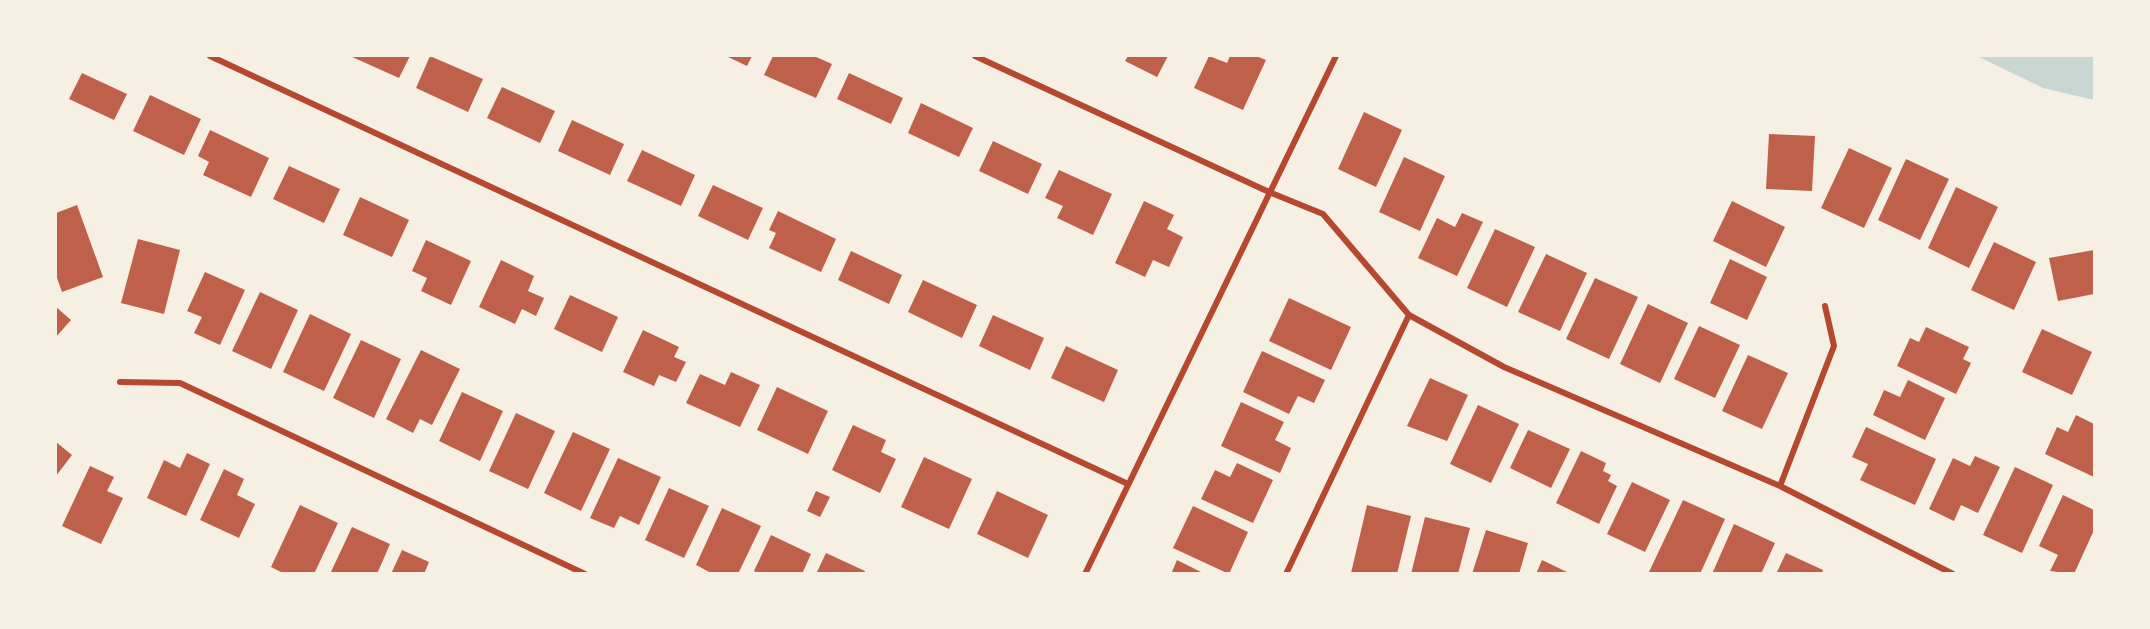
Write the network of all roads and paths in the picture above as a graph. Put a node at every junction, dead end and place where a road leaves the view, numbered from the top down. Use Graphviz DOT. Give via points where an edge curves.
graph roads {
  1 [pos="210,56"];
  2 [pos="975,56"];
  3 [pos="1336,56"];
  4 [pos="1269,192"];
  5 [pos="1825,306"];
  6 [pos="1409,315"];
  7 [pos="120,382"];
  8 [pos="1128,484"];
  9 [pos="1780,486"];
  10 [pos="572,571"];
  11 [pos="585,573"];
  12 [pos="1085,573"];
  13 [pos="1286,573"];
  14 [pos="1953,573"];
  1 -- 8 [label="street"];
  2 -- 4 [label="street"];
  3 -- 4 [label="street"];
  4 -- 6 [label="street" via="1323,214"];
  4 -- 8 [label="street"];
  5 -- 9 [label="street" via="1834,346"];
  6 -- 9 [label="street" via="1504,368"];
  6 -- 13 [label="street"];
  7 -- 10 [label="street" via="180,383"];
  8 -- 12 [label="street"];
  9 -- 14 [label="street"];
  10 -- 11 [label="street"];
}
